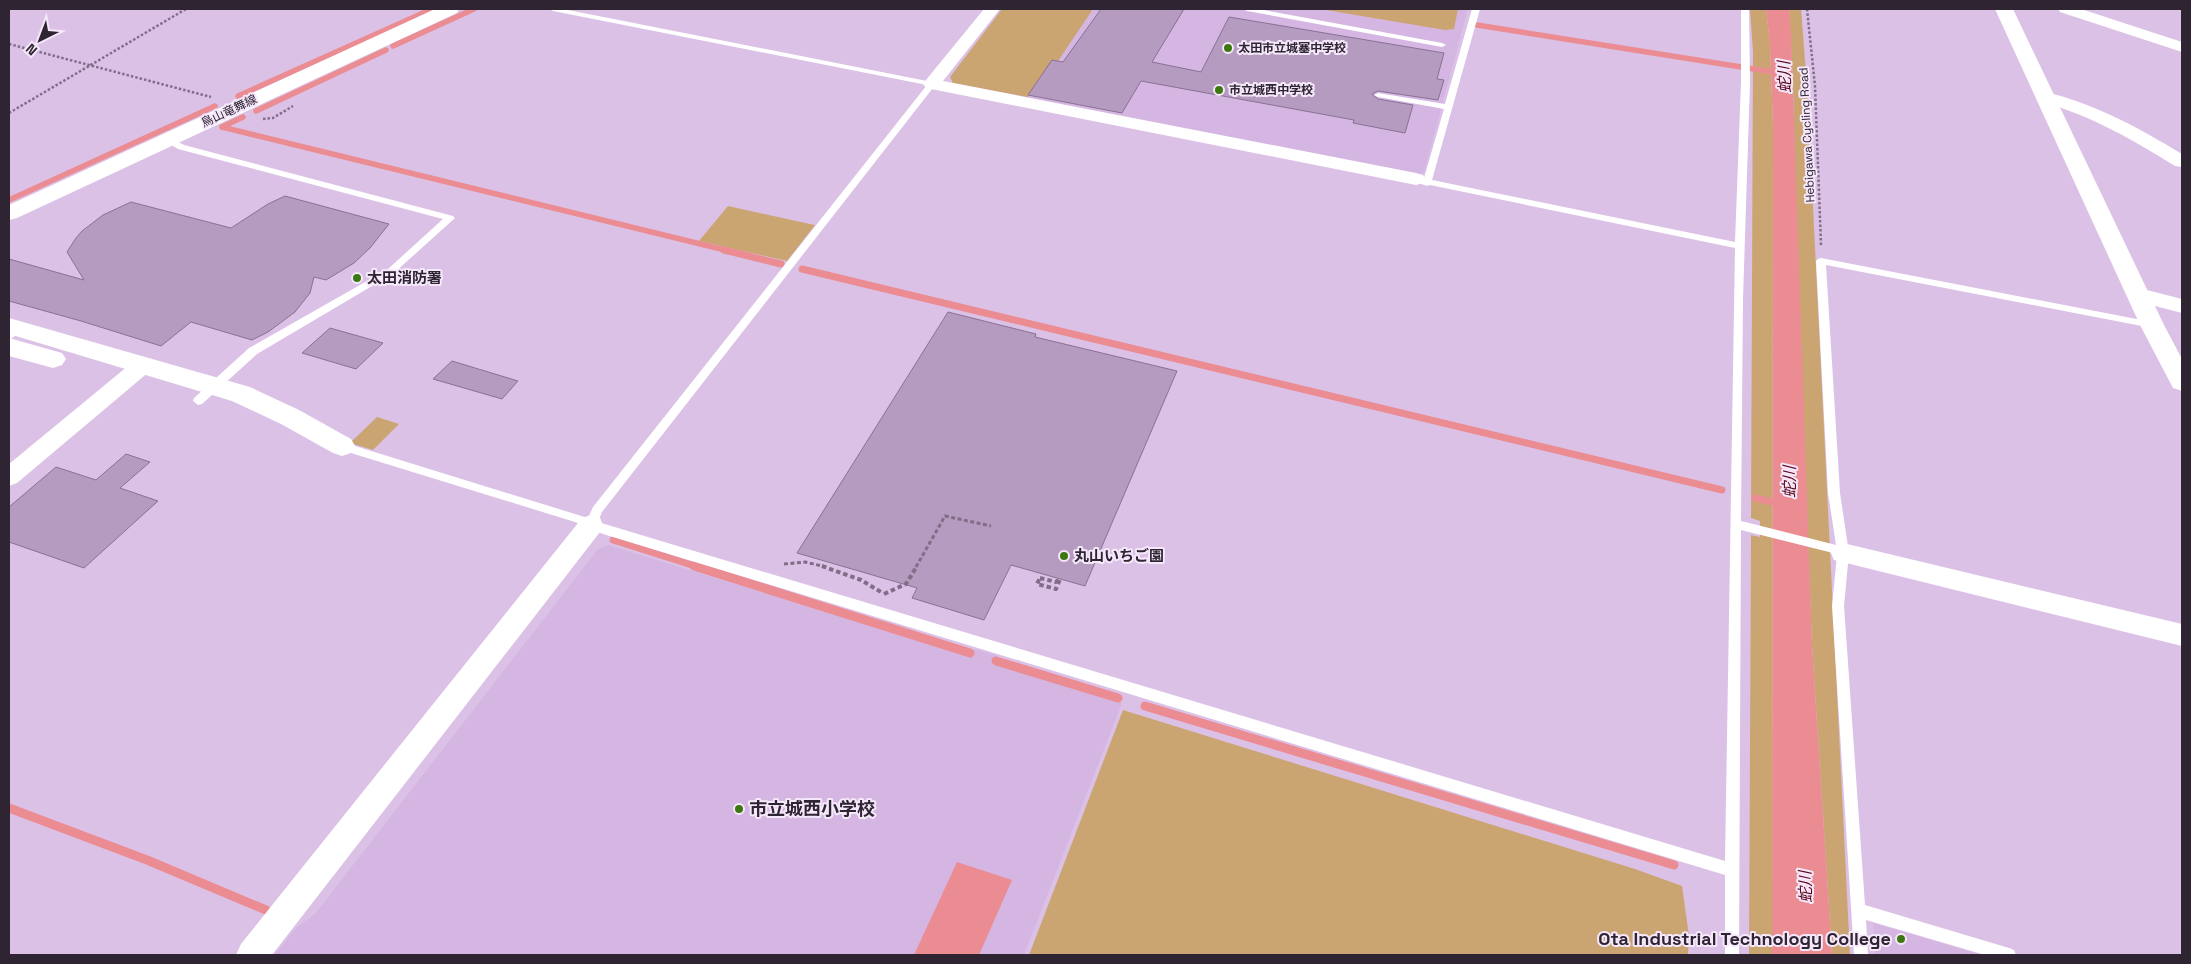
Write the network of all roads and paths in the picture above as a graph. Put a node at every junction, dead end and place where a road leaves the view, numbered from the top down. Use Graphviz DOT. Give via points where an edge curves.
graph roads {
  1 [pos="186,9"];
  2 [pos="450,9"];
  3 [pos="553,9"];
  4 [pos="992,9"];
  5 [pos="1247,9"];
  6 [pos="1476,9"];
  7 [pos="1745,9"];
  8 [pos="1807,9"];
  9 [pos="2004,9"];
  10 [pos="2066,9"];
  11 [pos="9,44"];
  12 [pos="1442,44"];
  13 [pos="2182,47"];
  14 [pos="89,65"];
  15 [pos="932,84"];
  16 [pos="1378,95"];
  17 [pos="2046,97"];
  18 [pos="1448,106"];
  19 [pos="237,107"];
  20 [pos="9,113"];
  21 [pos="168,139"];
  22 [pos="2182,162"];
  23 [pos="1421,181"];
  24 [pos="9,213"];
  25 [pos="1739,246"];
  26 [pos="1821,261"];
  27 [pos="2139,295"];
  28 [pos="2182,306"];
  29 [pos="2152,325"];
  30 [pos="11,335"];
  31 [pos="134,373"];
  32 [pos="2182,382"];
  33 [pos="206,394"];
  34 [pos="342,446"];
  35 [pos="9,477"];
  36 [pos="591,524"];
  37 [pos="1740,525"];
  38 [pos="991,526"];
  39 [pos="1837,551"];
  40 [pos="1060,579"];
  41 [pos="772,580"];
  42 [pos="884,594"];
  43 [pos="878,612"];
  44 [pos="2182,635"];
  45 [pos="1731,870"];
  46 [pos="1858,910"];
  47 [pos="252,955"];
  48 [pos="1732,955"];
  49 [pos="1861,955"];
  50 [pos="2009,955"];
  1 -- 14 [label="path"];
  2 -- 19 [label="street, 鳥山竜舞線"];
  3 -- 15 [label="lane"];
  4 -- 15 [label="street"];
  5 -- 12 [label="lane"];
  6 -- 18 [label="lane"];
  7 -- 25 [label="lane" via="1747,72"];
  8 -- 26 [label="path, Hebigawa Cycling Road" via="1815,86"];
  9 -- 17 [label="street"];
  10 -- 13 [label="street"];
  11 -- 14 [label="path"];
  14 -- 19 [label="path" via="223,100"];
  14 -- 20 [label="path"];
  15 -- 23 [label="street"];
  15 -- 36 [label="lane" via="597,510"];
  16 -- 18 [label="lane"];
  17 -- 22 [label="street" via="2067,102 2130,132"];
  17 -- 27 [label="street"];
  18 -- 23 [label="lane"];
  19 -- 21 [label="street, 鳥山竜舞線"];
  21 -- 24 [label="street, 鳥山竜舞線"];
  21 -- 33 [label="lane" via="181,148 450,218 391,271 254,351"];
  23 -- 25 [label="lane"];
  25 -- 37 [label="lane"];
  26 -- 29 [label="lane"];
  26 -- 39 [label="lane"];
  27 -- 28 [label="street"];
  27 -- 29 [label="street"];
  29 -- 32 [label="street"];
  30 -- 31 [label="street"];
  31 -- 33 [label="street"];
  31 -- 35 [label="street"];
  33 -- 34 [label="street"];
  34 -- 36 [label="lane"];
  36 -- 41 [label="lane"];
  36 -- 47 [label="street"];
  37 -- 39 [label="lane"];
  37 -- 45 [label="lane"];
  38 -- 42 [label="path" via="945,516 906,584"];
  39 -- 44 [label="street"];
  39 -- 46 [label="lane"];
  40 -- 40 [label="path" via="1056,582 1040,578 1037,584 1056,589"];
  41 -- 42 [label="path" via="780,567 797,560 850,575"];
  41 -- 43 [label="lane"];
  42 -- 43 [label="path"];
  43 -- 45 [label="lane"];
  45 -- 48 [label="lane"];
  46 -- 49 [label="lane"];
  46 -- 50 [label="lane"];
}
